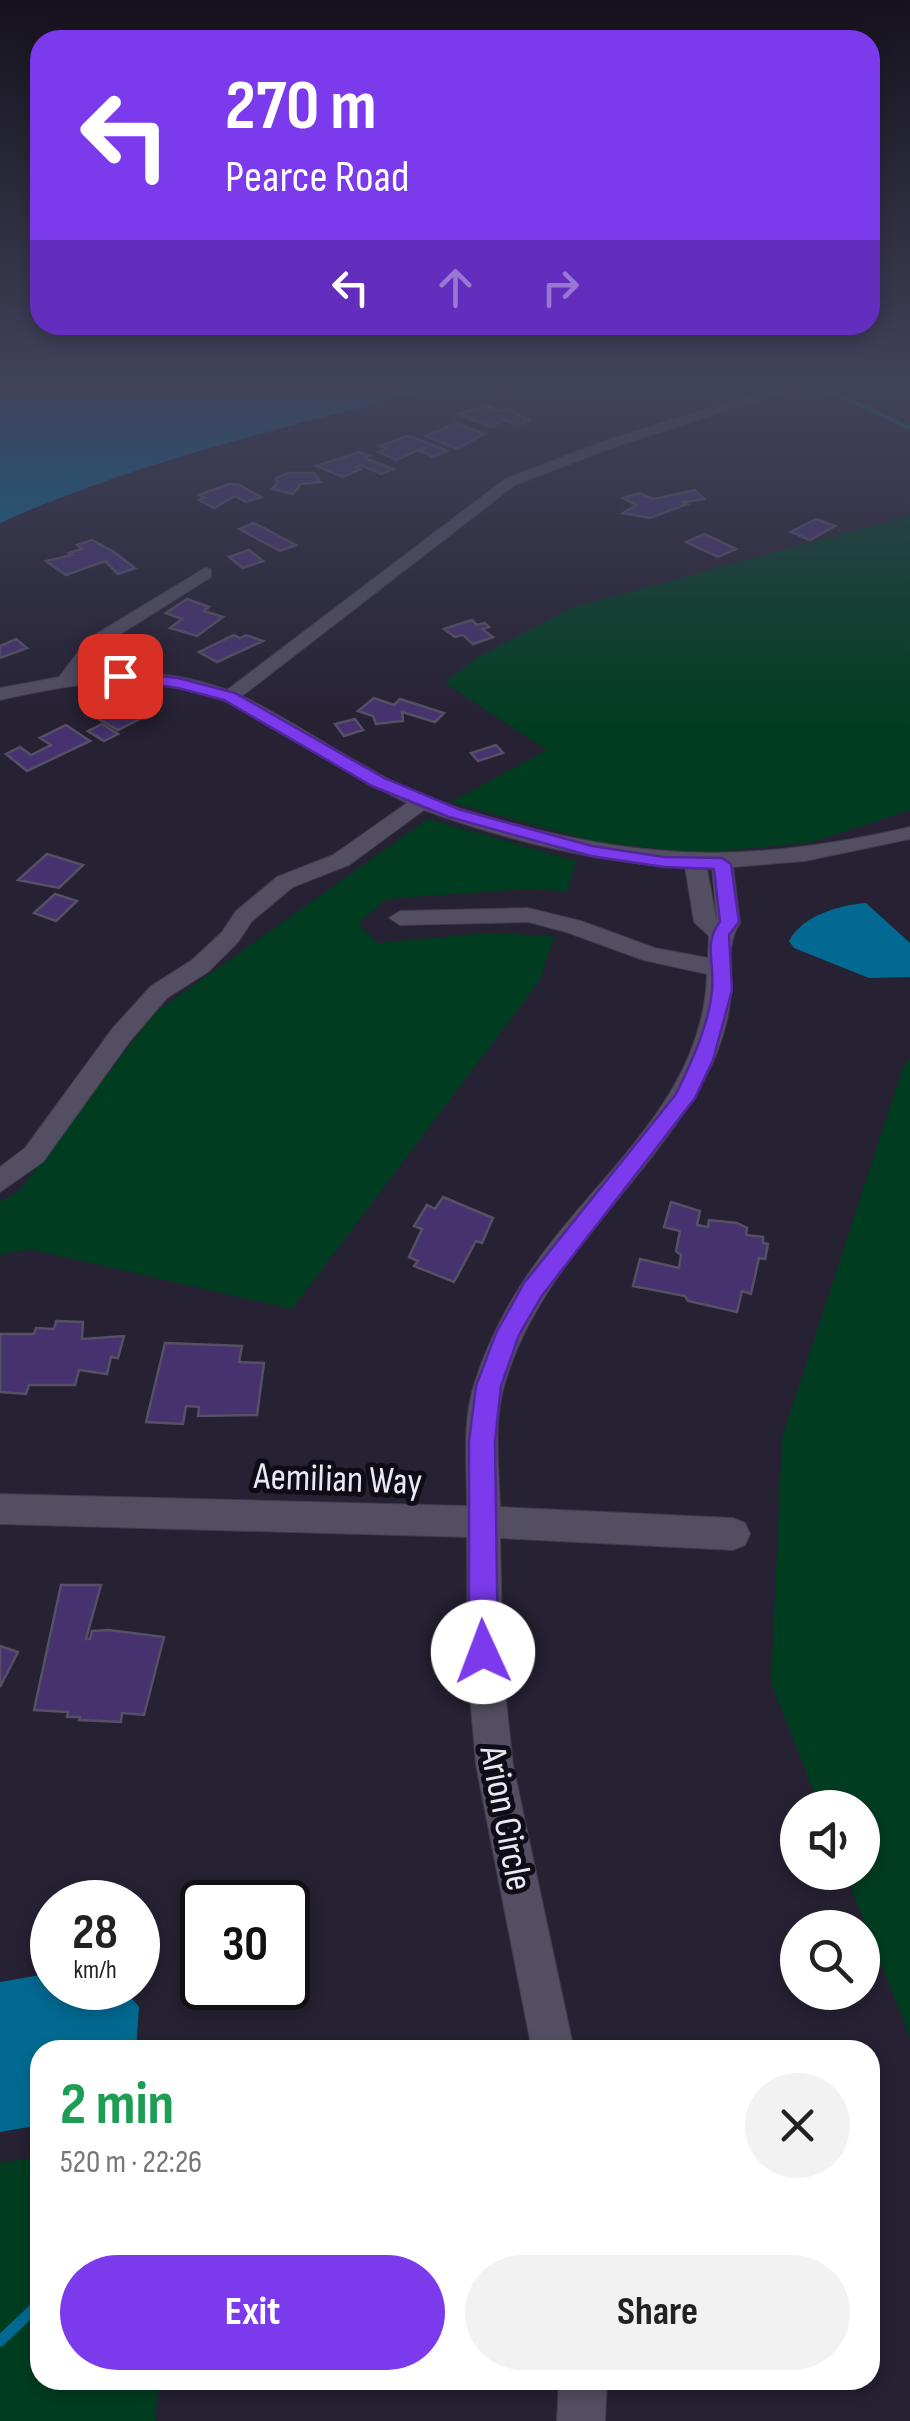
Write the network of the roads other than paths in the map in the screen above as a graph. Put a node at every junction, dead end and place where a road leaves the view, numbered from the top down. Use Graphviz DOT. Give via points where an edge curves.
graph roads {
  1 [pos="486,500"];
  2 [pos="205,572"];
  3 [pos="68,679"];
  4 [pos="0,694"];
  5 [pos="230,696"];
  6 [pos="422,802"];
  7 [pos="910,833"];
  8 [pos="694,864"];
  9 [pos="722,864"];
  10 [pos="400,918"];
  11 [pos="724,921"];
  12 [pos="722,969"];
  13 [pos="0,1182"];
  14 [pos="0,1509"];
  15 [pos="484,1522"];
  16 [pos="733,1534"];
  17 [pos="552,2040"];
  18 [pos="583,2390"];
  19 [pos="581,2421"];
  1 -- 5 [label="street"];
  2 -- 3 [label="street" via="94,643"];
  3 -- 4 [label="street"];
  3 -- 5 [label="street" via="120,676"];
  5 -- 6 [label="street"];
  6 -- 8 [label="street" via="591,851"];
  6 -- 13 [label="street" via="341,860 285,882 200,966 159,992 34,1156"];
  7 -- 9 [label="street" via="845,850"];
  8 -- 9 [label="street"];
  8 -- 11 [label="street" via="702,907"];
  9 -- 11 [label="street, Arion Circle"];
  10 -- 12 [label="street" via="528,915 651,955"];
  11 -- 12 [label="street, Arion Circle"];
  12 -- 15 [label="street, Arion Circle" via="714,1029 685,1098 532,1290 508,1333 488,1386"];
  14 -- 15 [label="street, Aemilian Way"];
  15 -- 16 [label="street, Aemilian Way"];
  15 -- 17 [label="street, Arion Circle" via="490,1728"];
  18 -- 19 [label="street"];
}
